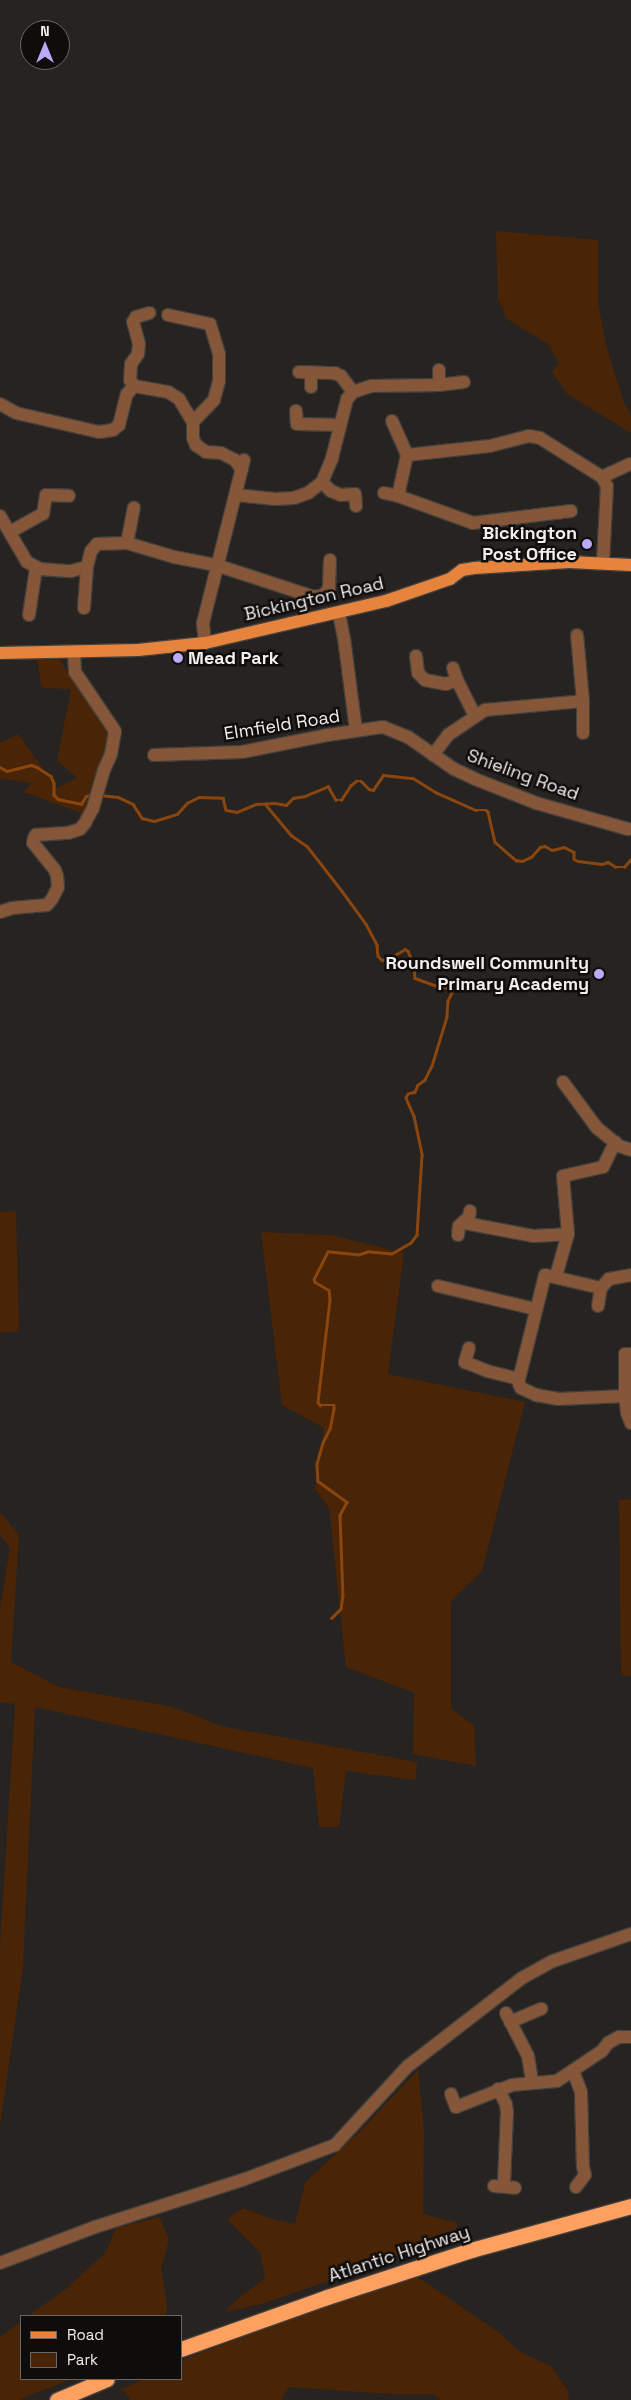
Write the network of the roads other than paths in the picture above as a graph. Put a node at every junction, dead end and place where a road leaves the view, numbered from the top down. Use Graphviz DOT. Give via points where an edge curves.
graph roads {
  1 [pos="148,313"];
  2 [pos="168,315"];
  3 [pos="439,370"];
  4 [pos="464,382"];
  5 [pos="438,385"];
  6 [pos="134,386"];
  7 [pos="311,387"];
  8 [pos="353,392"];
  9 [pos="0,404"];
  10 [pos="296,411"];
  11 [pos="392,420"];
  12 [pos="193,422"];
  13 [pos="340,425"];
  14 [pos="408,455"];
  15 [pos="630,464"];
  16 [pos="602,477"];
  17 [pos="322,482"];
  18 [pos="384,493"];
  19 [pos="236,495"];
  20 [pos="69,496"];
  21 [pos="398,496"];
  22 [pos="358,498"];
  23 [pos="134,508"];
  24 [pos="571,510"];
  25 [pos="3,524"];
  26 [pos="127,543"];
  27 [pos="330,560"];
  28 [pos="603,562"];
  29 [pos="216,565"];
  30 [pos="631,565"];
  31 [pos="87,567"];
  32 [pos="36,568"];
  33 [pos="84,608"];
  34 [pos="338,613"];
  35 [pos="29,615"];
  36 [pos="577,635"];
  37 [pos="205,643"];
  38 [pos="0,653"];
  39 [pos="74,653"];
  40 [pos="412,662"];
  41 [pos="583,701"];
  42 [pos="475,716"];
  43 [pos="356,730"];
  44 [pos="583,733"];
  45 [pos="433,755"];
  46 [pos="151,756"];
  47 [pos="628,829"];
  48 [pos="0,912"];
  49 [pos="563,1082"];
  50 [pos="615,1142"];
  51 [pos="631,1150"];
  52 [pos="568,1234"];
  53 [pos="458,1235"];
  54 [pos="631,1275"];
  55 [pos="556,1276"];
  56 [pos="438,1286"];
  57 [pos="601,1288"];
  58 [pos="598,1306"];
  59 [pos="535,1309"];
  60 [pos="469,1348"];
  61 [pos="631,1354"];
  62 [pos="518,1379"];
  63 [pos="625,1396"];
  64 [pos="631,1422"];
  65 [pos="631,1934"];
  66 [pos="541,2009"];
  67 [pos="631,2036"];
  68 [pos="573,2071"];
  69 [pos="532,2082"];
  70 [pos="498,2089"];
  71 [pos="450,2094"];
  72 [pos="504,2186"];
  73 [pos="576,2187"];
  74 [pos="631,2206"];
  75 [pos="0,2264"];
  76 [pos="182,2349"];
  77 [pos="105,2380"];
  78 [pos="57,2400"];
  1 -- 6 [label="street" via="136,317 133,322 139,344 138,354 131,364 130,380"];
  2 -- 12 [label="street" via="210,324 219,354 219,381 214,400"];
  3 -- 5 [label="street"];
  4 -- 5 [label="street"];
  5 -- 8 [label="street" via="372,386"];
  6 -- 9 [label="street" via="127,394 114,430 99,432 16,413"];
  6 -- 12 [label="street" via="168,392 179,399"];
  7 -- 8 [label="street" via="305,372 335,373"];
  8 -- 13 [label="street" via="347,399"];
  10 -- 13 [label="street" via="297,424"];
  11 -- 14 [label="street"];
  12 -- 19 [label="street" via="196,445 206,452 221,453 243,465"];
  13 -- 17 [label="street"];
  14 -- 16 [label="street" via="490,446 529,436 540,438"];
  14 -- 21 [label="street"];
  15 -- 16 [label="street"];
  16 -- 28 [label="street" via="607,486"];
  17 -- 19 [label="street" via="308,493 294,498"];
  17 -- 22 [label="street" via="331,491"];
  18 -- 21 [label="street"];
  19 -- 29 [label="street"];
  20 -- 25 [label="street" via="46,495 43,514"];
  21 -- 24 [label="street" via="473,523"];
  23 -- 26 [label="street"];
  25 -- 32 [label="street" via="27,562"];
  26 -- 29 [label="street"];
  26 -- 31 [label="street" via="97,544"];
  27 -- 29 [label="street" via="329,588 324,595 314,597"];
  28 -- 30 [label="main road, Bickington Road"];
  28 -- 34 [label="main road, Bickington Road" via="462,570 450,579 423,589"];
  29 -- 37 [label="street" via="203,623"];
  31 -- 32 [label="street" via="71,571"];
  31 -- 33 [label="street"];
  32 -- 35 [label="street"];
  34 -- 37 [label="main road, Bickington Road"];
  34 -- 43 [label="street, Elmfield Road"];
  36 -- 41 [label="street"];
  37 -- 39 [label="main road, Bickington Road"];
  38 -- 39 [label="main road, Bickington Road"];
  39 -- 48 [label="street" via="75,672 116,731 111,754 93,808 80,829 34,838 33,843 57,876 58,887 47,905"];
  40 -- 42 [label="street" via="418,673 433,683 446,684 455,674"];
  41 -- 42 [label="street" via="495,707"];
  41 -- 44 [label="street"];
  42 -- 45 [label="street" via="448,735"];
  43 -- 45 [label="street, Shieling Road" via="383,727 393,730"];
  43 -- 46 [label="street, Elmfield Road" via="242,752"];
  45 -- 47 [label="street, Shieling Road" via="475,779 536,803"];
  49 -- 50 [label="street" via="597,1128"];
  50 -- 51 [label="street"];
  50 -- 52 [label="street" via="603,1167 563,1176"];
  52 -- 53 [label="street" via="533,1236 467,1217 459,1226"];
  52 -- 55 [label="street"];
  54 -- 57 [label="street" via="609,1279"];
  55 -- 57 [label="street"];
  55 -- 59 [label="street" via="544,1275"];
  56 -- 59 [label="street"];
  57 -- 58 [label="street"];
  59 -- 62 [label="street"];
  60 -- 62 [label="street" via="464,1362 487,1372"];
  61 -- 63 [label="street" via="625,1354"];
  62 -- 63 [label="street" via="521,1388 527,1392 548,1398 571,1400"];
  63 -- 64 [label="street"];
  65 -- 75 [label="street" via="553,1961 522,1978 408,2066 335,2145 245,2179 95,2227"];
  66 -- 69 [label="street" via="508,2018 528,2056"];
  67 -- 68 [label="street" via="619,2037 608,2043"];
  68 -- 69 [label="street" via="557,2080"];
  68 -- 73 [label="street" via="581,2092 585,2175"];
  69 -- 70 [label="street"];
  70 -- 71 [label="street" via="456,2107"];
  70 -- 72 [label="street" via="507,2112"];
  74 -- 76 [label="highway, Atlantic Highway" via="471,2250"];
  77 -- 78 [label="highway"];
}
